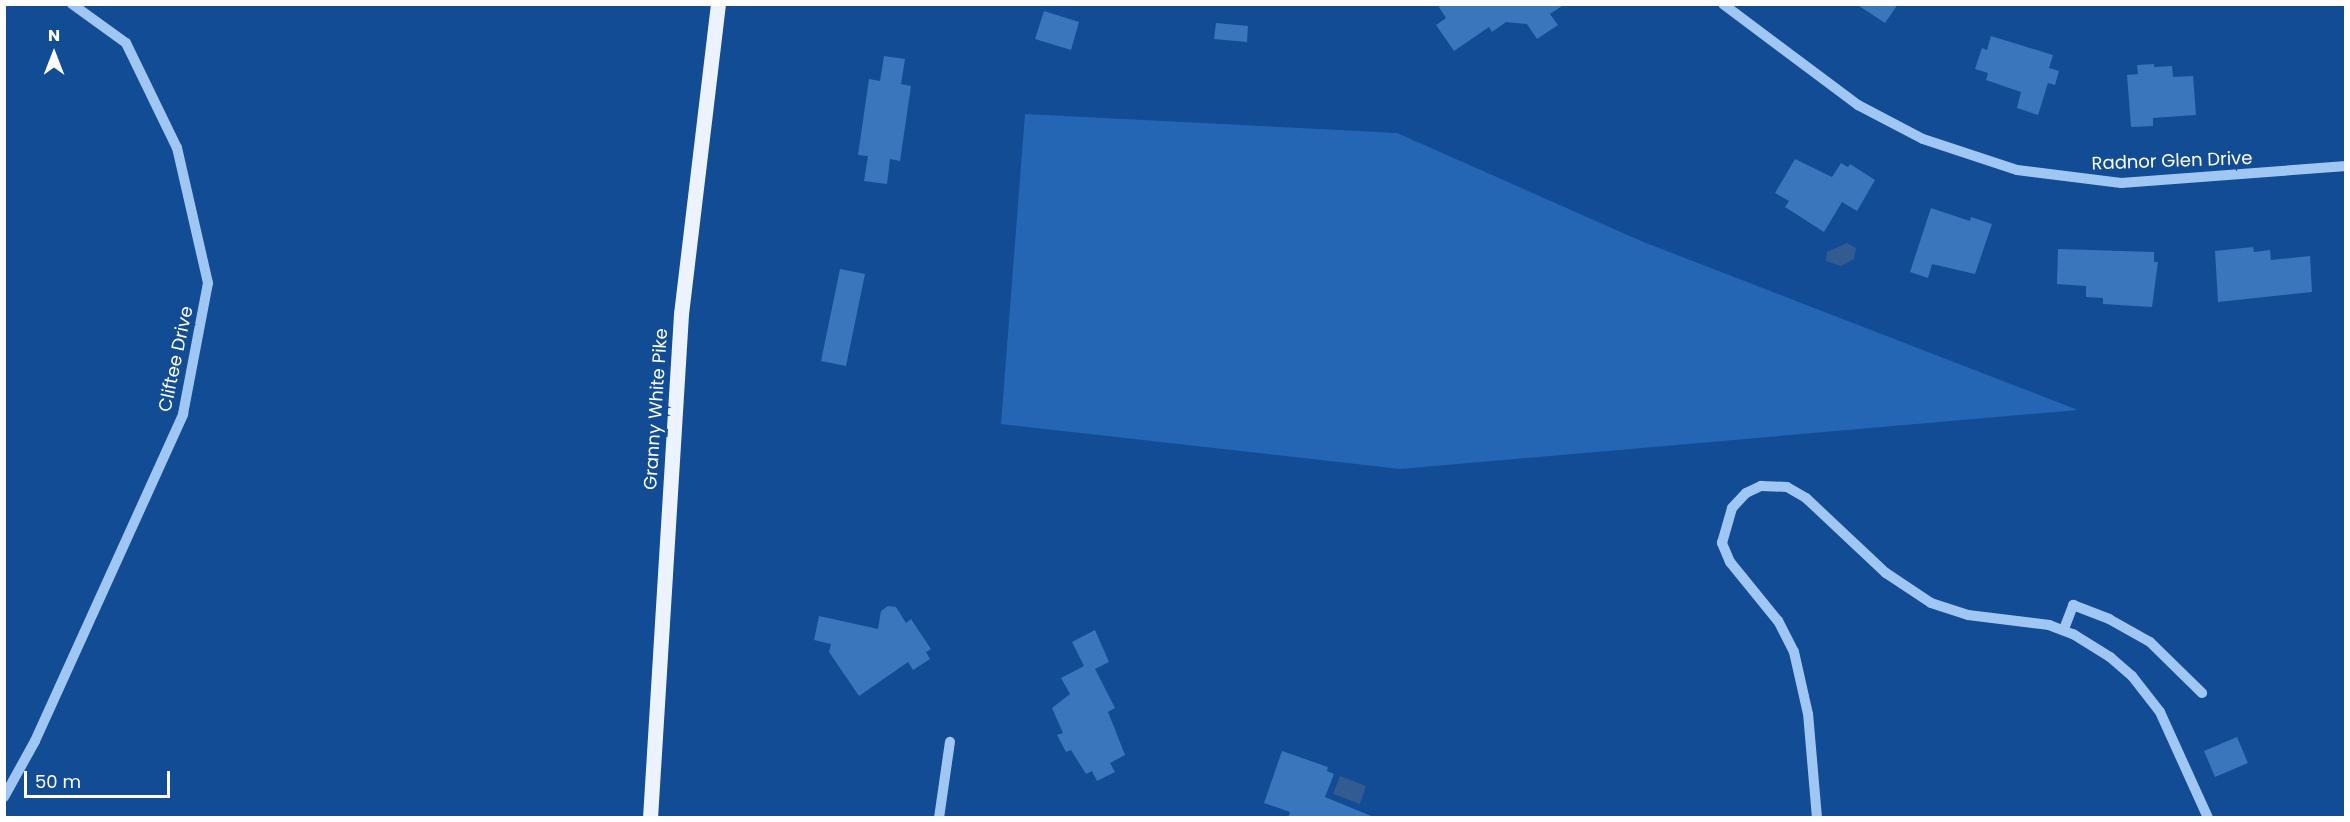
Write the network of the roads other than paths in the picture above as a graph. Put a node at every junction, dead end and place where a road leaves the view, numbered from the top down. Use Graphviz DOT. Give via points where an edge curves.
graph roads {
  1 [pos="72,4"];
  2 [pos="718,4"];
  3 [pos="1723,4"];
  4 [pos="2346,166"];
  5 [pos="2064,629"];
  6 [pos="2202,693"];
  7 [pos="950,742"];
  8 [pos="4,797"];
  9 [pos="650,818"];
  10 [pos="939,818"];
  11 [pos="1817,818"];
  12 [pos="2208,818"];
  1 -- 8 [label="street, Cliftee Drive" via="126,43 177,148 208,283 183,414 34,741"];
  2 -- 9 [label="main road, Granny White Pike" via="681,314"];
  3 -- 4 [label="street, Radnor Glen Drive" via="1865,109 1939,145 2017,170 2121,183"];
  5 -- 6 [label="street" via="2073,605 2109,619 2150,642"];
  5 -- 11 [label="street" via="2034,621 1968,615 1931,603 1886,573 1800,494 1772,484 1746,493 1728,515 1722,543 1730,562 1779,621 1797,659 1808,714"];
  5 -- 12 [label="street" via="2110,657 2151,699"];
  7 -- 10 [label="street"];
}
